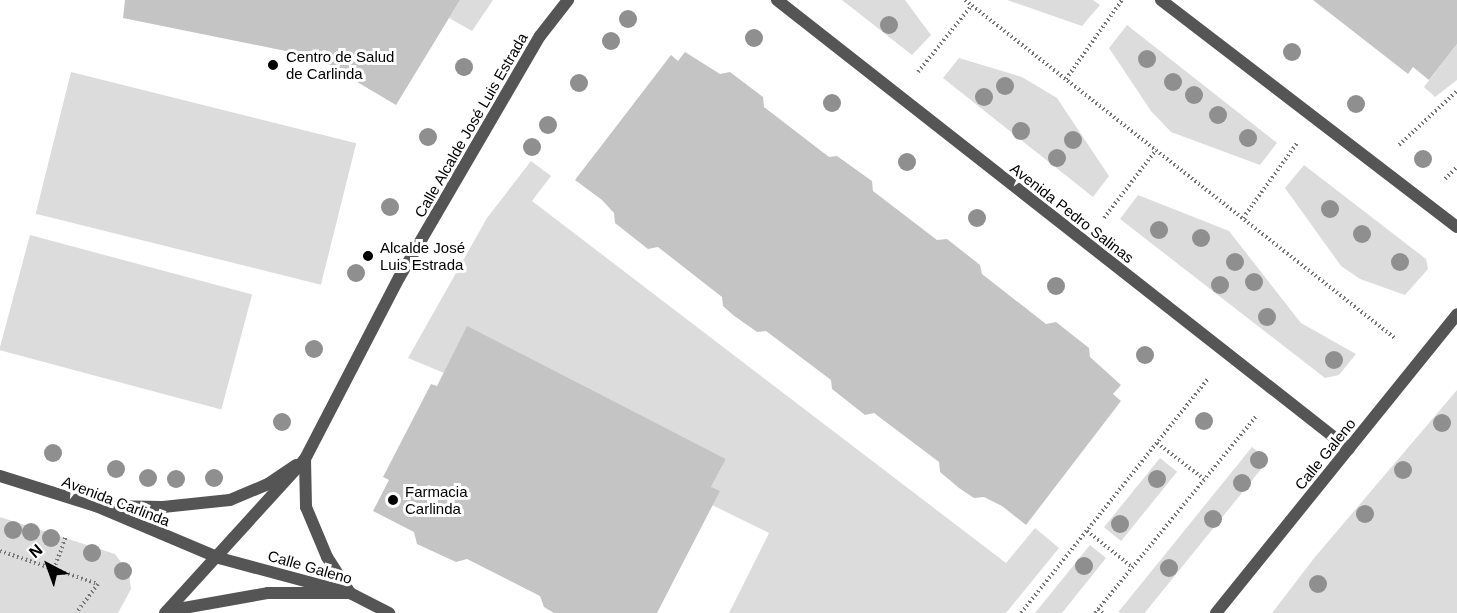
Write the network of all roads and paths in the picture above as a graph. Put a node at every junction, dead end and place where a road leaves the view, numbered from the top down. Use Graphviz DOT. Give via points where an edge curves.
graph roads {
  1 [pos="568,0"];
  2 [pos="777,0"];
  3 [pos="966,0"];
  4 [pos="1122,0"];
  5 [pos="1161,0"];
  6 [pos="972,5"];
  7 [pos="1066,79"];
  8 [pos="1456,94"];
  9 [pos="898,95"];
  10 [pos="1313,117"];
  11 [pos="1156,150"];
  12 [pos="1376,166"];
  13 [pos="1243,218"];
  14 [pos="1457,227"];
  15 [pos="1085,242"];
  16 [pos="1457,314"];
  17 [pos="1380,325"];
  18 [pos="1227,355"];
  19 [pos="1239,436"];
  20 [pos="1157,443"];
  21 [pos="1349,449"];
  22 [pos="305,459"];
  23 [pos="0,476"];
  24 [pos="1204,479"];
  25 [pos="96,506"];
  26 [pos="1087,531"];
  27 [pos="66,536"];
  28 [pos="0,551"];
  29 [pos="219,558"];
  30 [pos="1132,567"];
  31 [pos="54,569"];
  32 [pos="350,593"];
  33 [pos="1096,611"];
  34 [pos="166,612"];
  35 [pos="76,613"];
  36 [pos="389,613"];
  37 [pos="1021,613"];
  38 [pos="1103,613"];
  39 [pos="1216,613"];
  1 -- 22 [label="street, Calle Alcalde José Luis Estrada" via="540,36 399,278"];
  2 -- 9 [label="street, Avenida Pedro Salinas"];
  3 -- 6 [label="path"];
  4 -- 7 [label="path"];
  5 -- 10 [label="street"];
  6 -- 7 [label="path"];
  6 -- 9 [label="path"];
  7 -- 11 [label="path"];
  8 -- 12 [label="path"];
  9 -- 15 [label="street, Avenida Pedro Salinas"];
  10 -- 12 [label="street"];
  10 -- 13 [label="path"];
  11 -- 13 [label="path"];
  11 -- 15 [label="path"];
  12 -- 14 [label="street"];
  13 -- 17 [label="path"];
  15 -- 18 [label="street, Avenida Pedro Salinas"];
  16 -- 21 [label="street, Calle Galeno"];
  18 -- 20 [label="path"];
  18 -- 21 [label="street, Avenida Pedro Salinas"];
  19 -- 24 [label="path"];
  20 -- 24 [label="path"];
  20 -- 26 [label="path"];
  21 -- 39 [label="street, Calle Galeno"];
  22 -- 25 [label="street, Calle Alcalde José Luis Estrada" via="268,484 230,500 163,507"];
  22 -- 29 [label="street, Calle Alcalde José Luis Estrada"];
  22 -- 32 [label="street, Calle Alcalde José Luis Estrada" via="306,507 327,557"];
  23 -- 25 [label="street, Avenida Carlinda"];
  24 -- 30 [label="path"];
  25 -- 29 [label="street, Avenida Carlinda"];
  26 -- 30 [label="path"];
  26 -- 37 [label="path"];
  27 -- 31 [label="path"];
  28 -- 31 [label="path"];
  29 -- 32 [label="street, Calle Galeno"];
  29 -- 34 [label="street, Calle Alcalde José Luis Estrada"];
  30 -- 33 [label="path"];
  31 -- 35 [label="path" via="98,584"];
  32 -- 34 [label="street" via="268,593"];
  32 -- 36 [label="street, Calle Galeno"];
  33 -- 38 [label="path"];
}
